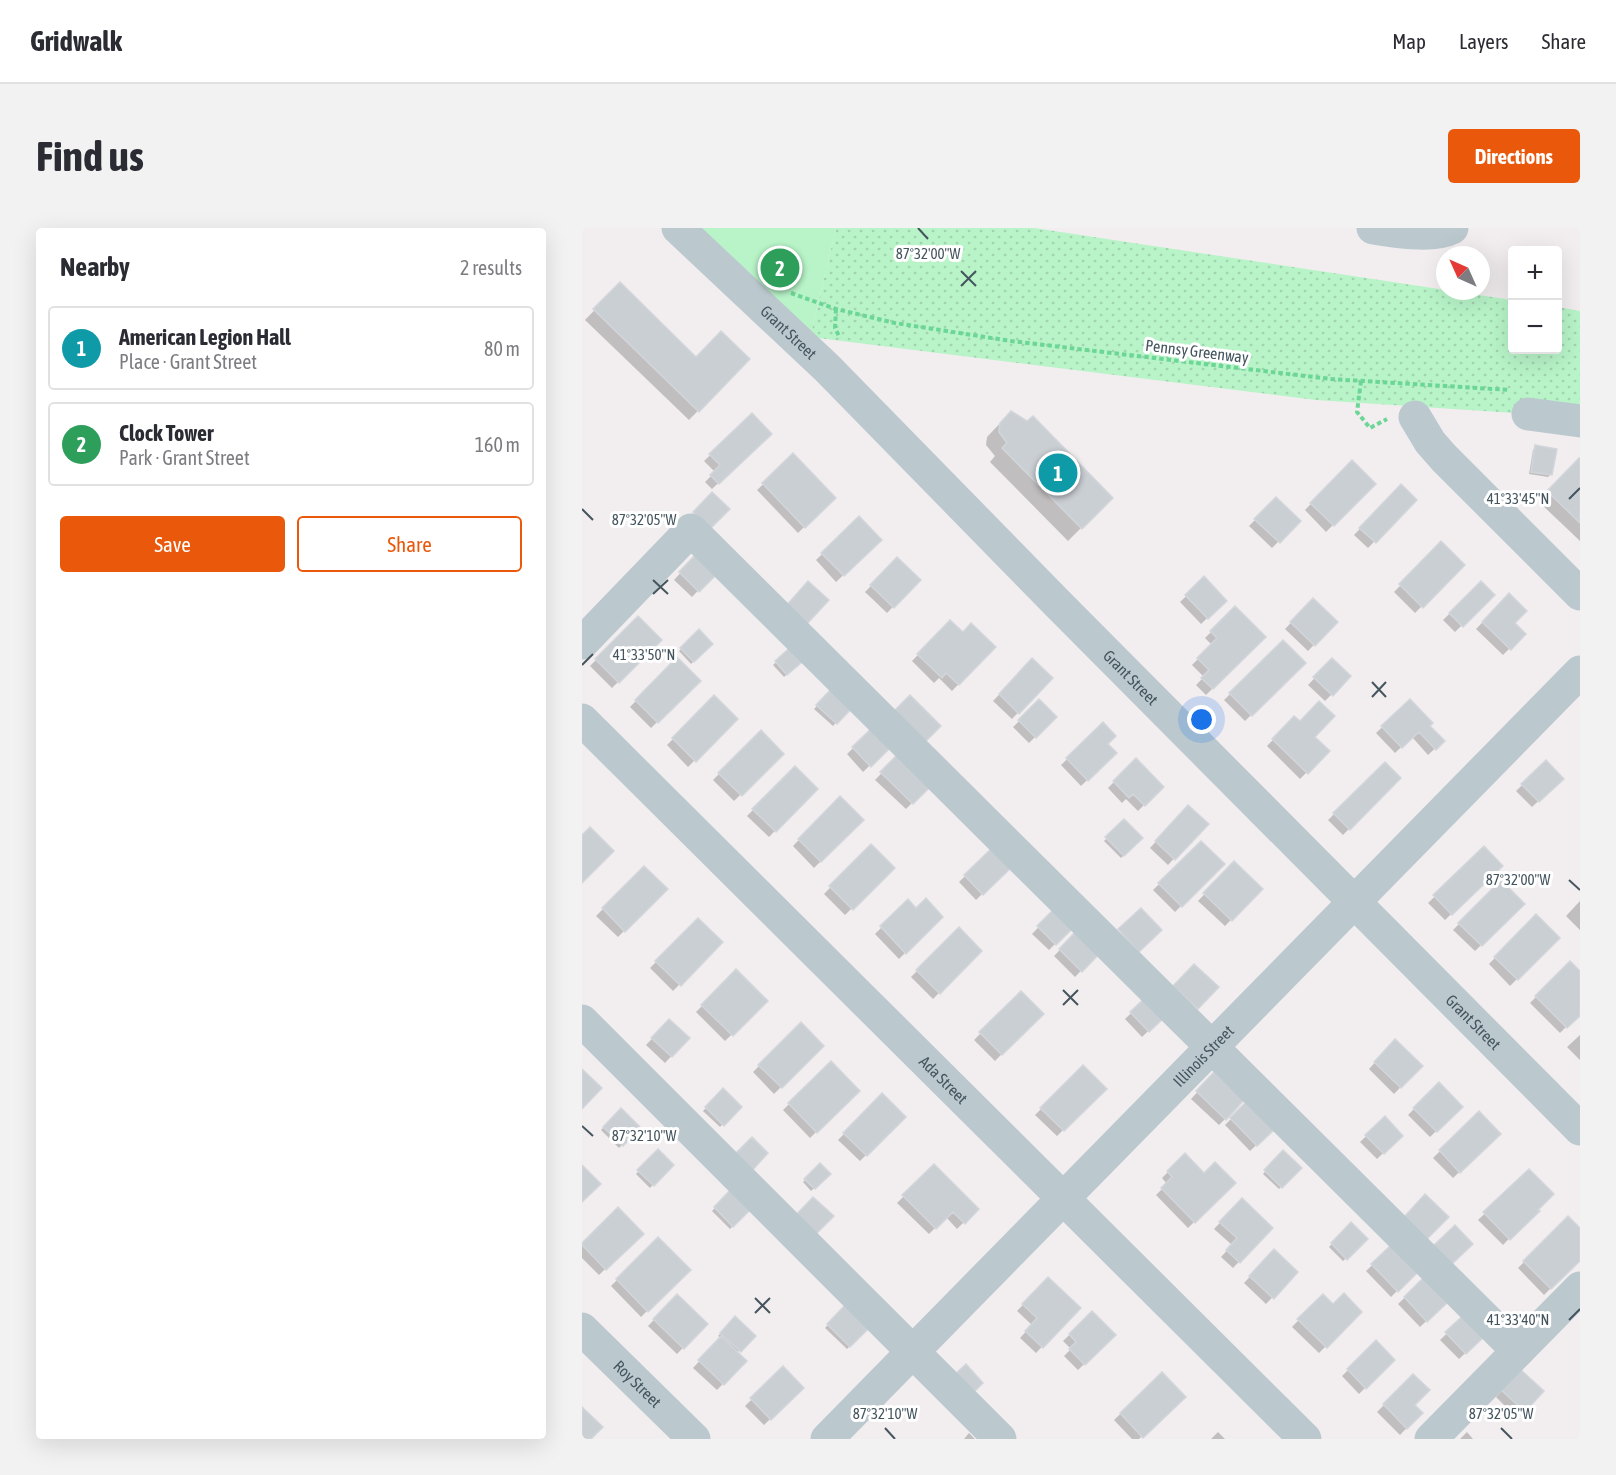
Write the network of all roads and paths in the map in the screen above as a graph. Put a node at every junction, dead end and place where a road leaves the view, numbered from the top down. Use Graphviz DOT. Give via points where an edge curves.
graph roads {
  1 [pos="678,228"];
  2 [pos="1373,228"];
  3 [pos="1452,228"];
  4 [pos="814,302"];
  5 [pos="1361,381"];
  6 [pos="1519,402"];
  7 [pos="1416,417"];
  8 [pos="1580,420"];
  9 [pos="1580,594"];
  10 [pos="582,643"];
  11 [pos="1580,672"];
  12 [pos="582,720"];
  13 [pos="1354,902"];
  14 [pos="582,1021"];
  15 [pos="1212,1047"];
  16 [pos="1580,1129"];
  17 [pos="1063,1198"];
  18 [pos="1580,1288"];
  19 [pos="582,1329"];
  20 [pos="1518,1351"];
  21 [pos="913,1352"];
  22 [pos="694,1439"];
  23 [pos="827,1439"];
  24 [pos="1000,1439"];
  25 [pos="1305,1439"];
  26 [pos="1431,1439"];
  1 -- 13 [label="street, Grant Street" via="827,368"];
  2 -- 3 [label="street" via="1421,233"];
  4 -- 5 [label="path, Pennsy Greenway" via="896,323 1011,341"];
  5 -- 6 [label="path, Pennsy Greenway"];
  5 -- 7 [label="path" via="1357,412 1370,428 1393,415"];
  6 -- 8 [label="street"];
  7 -- 9 [label="street" via="1444,458"];
  10 -- 15 [label="street" via="691,530"];
  11 -- 13 [label="street, Illinois Street"];
  12 -- 17 [label="street, Ada Street"];
  13 -- 15 [label="street, Illinois Street"];
  13 -- 16 [label="street, Grant Street"];
  14 -- 21 [label="street"];
  15 -- 17 [label="street, Illinois Street"];
  15 -- 20 [label="street"];
  17 -- 21 [label="street, Illinois Street"];
  17 -- 25 [label="street, Ada Street"];
  18 -- 20 [label="street"];
  19 -- 22 [label="street, Roy Street"];
  20 -- 26 [label="street"];
  21 -- 23 [label="street, Illinois Street"];
  21 -- 24 [label="street"];
}
